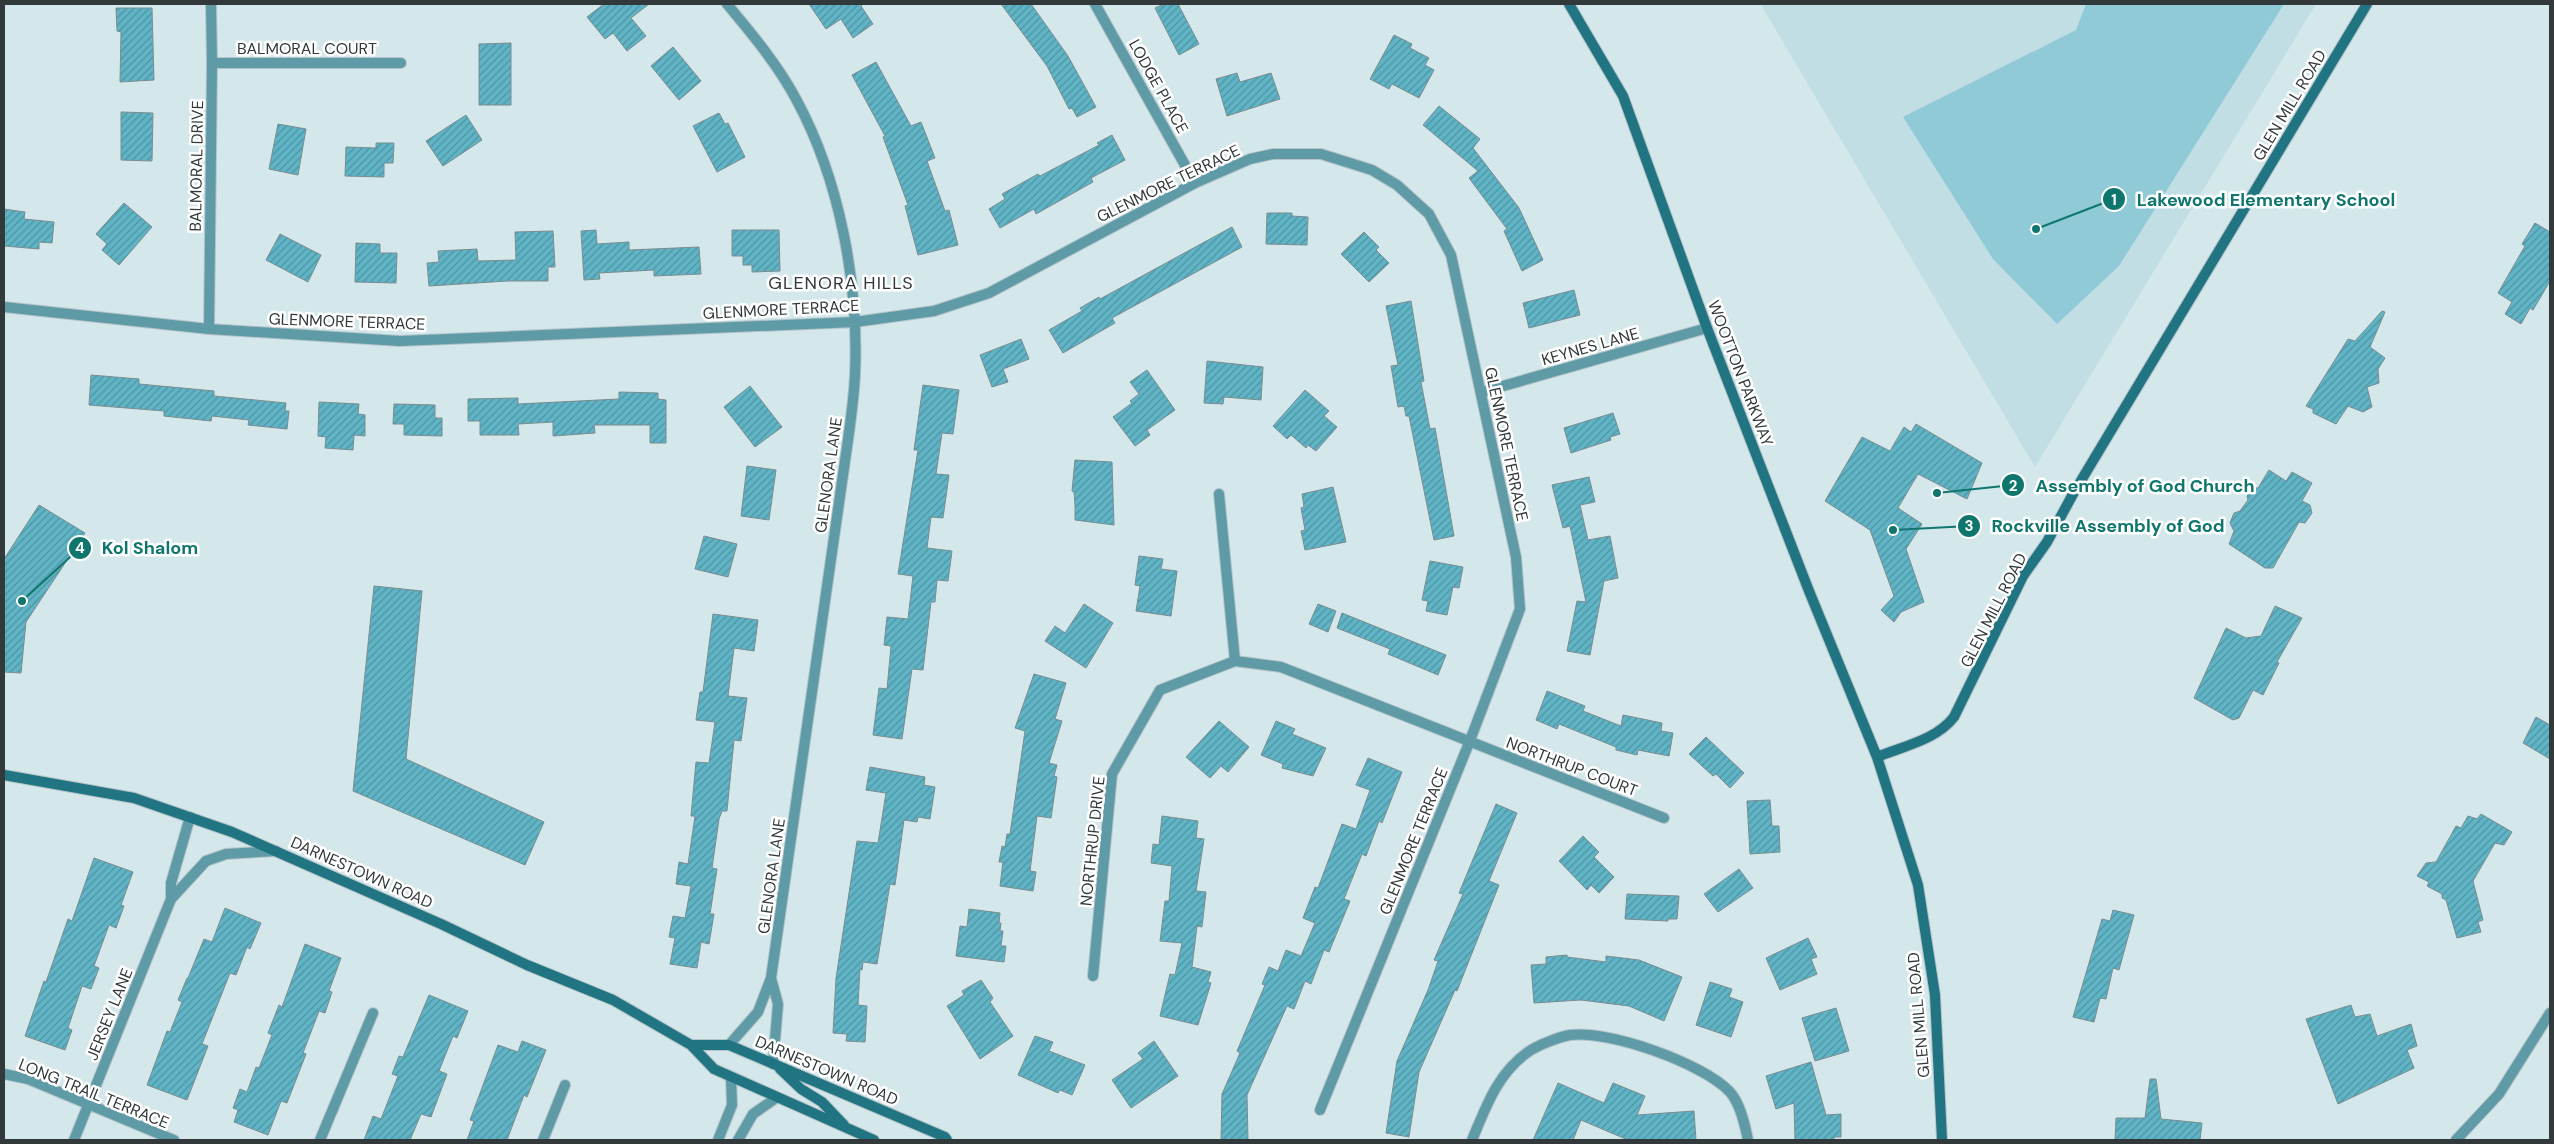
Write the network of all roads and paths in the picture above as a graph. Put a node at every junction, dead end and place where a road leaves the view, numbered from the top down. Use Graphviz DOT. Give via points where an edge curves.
graph roads {
  1 [pos="211,4"];
  2 [pos="727,4"];
  3 [pos="1095,4"];
  4 [pos="1569,4"];
  5 [pos="2367,4"];
  6 [pos="212,63"];
  7 [pos="401,63"];
  8 [pos="1195,183"];
  9 [pos="4,307"];
  10 [pos="855,322"];
  11 [pos="1707,328"];
  12 [pos="209,329"];
  13 [pos="1482,392"];
  14 [pos="1219,494"];
  15 [pos="1235,661"];
  16 [pos="1469,742"];
  17 [pos="1877,757"];
  18 [pos="4,775"];
  19 [pos="190,817"];
  20 [pos="1664,818"];
  21 [pos="276,851"];
  22 [pos="171,899"];
  23 [pos="1093,976"];
  24 [pos="771,978"];
  25 [pos="373,1013"];
  26 [pos="2550,1013"];
  27 [pos="691,1045"];
  28 [pos="729,1045"];
  29 [pos="773,1064"];
  30 [pos="4,1074"];
  31 [pos="731,1078"];
  32 [pos="565,1085"];
  33 [pos="776,1098"];
  34 [pos="89,1105"];
  35 [pos="1320,1110"];
  36 [pos="846,1128"];
  37 [pos="74,1140"];
  38 [pos="174,1140"];
  39 [pos="320,1140"];
  40 [pos="543,1140"];
  41 [pos="718,1140"];
  42 [pos="738,1140"];
  43 [pos="874,1140"];
  44 [pos="947,1140"];
  45 [pos="1472,1140"];
  46 [pos="1748,1140"];
  47 [pos="1942,1140"];
  48 [pos="2456,1140"];
  1 -- 6 [label="street, BALMORAL DRIVE"];
  2 -- 10 [label="street, GLENORA LANE" via="764,50 796,99 818,148 841,217"];
  3 -- 8 [label="street, LODGE PLACE"];
  4 -- 11 [label="main road, WOOTTON PARKWAY" via="1624,96"];
  5 -- 17 [label="main road, GLEN MILL ROAD" via="2072,494 2047,542 2023,576 1954,717 1933,735"];
  6 -- 7 [label="street, BALMORAL COURT"];
  6 -- 12 [label="street, BALMORAL DRIVE"];
  8 -- 10 [label="street, GLENMORE TERRACE" via="988,293 934,311"];
  8 -- 13 [label="street, GLENMORE TERRACE" via="1250,159 1273,154 1324,155 1372,170 1397,185 1429,214 1451,255"];
  9 -- 12 [label="street, GLENMORE TERRACE"];
  10 -- 12 [label="street, GLENMORE TERRACE" via="400,341"];
  10 -- 24 [label="street, GLENORA LANE" via="855,376 848,440"];
  11 -- 13 [label="street, KEYNES LANE"];
  11 -- 17 [label="main road, WOOTTON PARKWAY"];
  13 -- 16 [label="street, GLENMORE TERRACE" via="1516,557 1520,609"];
  14 -- 15 [label="street"];
  15 -- 16 [label="street, NORTHRUP DRIVE" via="1281,667"];
  15 -- 23 [label="street, NORTHRUP DRIVE" via="1160,690 1112,774"];
  16 -- 20 [label="street, NORTHRUP COURT"];
  16 -- 35 [label="street, GLENMORE TERRACE"];
  17 -- 47 [label="main road, GLEN MILL ROAD" via="1918,885 1935,995"];
  18 -- 19 [label="main road, DARNESTOWN ROAD" via="134,798"];
  19 -- 21 [label="main road, DARNESTOWN ROAD"];
  19 -- 22 [label="street, JERSEY LANE" via="171,883"];
  21 -- 22 [label="street, JERSEY LANE" via="226,854 206,861"];
  21 -- 27 [label="main road, DARNESTOWN ROAD" via="527,965 613,1000"];
  22 -- 34 [label="street, JERSEY LANE"];
  24 -- 28 [label="street, GLENORA LANE" via="758,1012"];
  24 -- 29 [label="street, GLENORA LANE" via="778,1004"];
  25 -- 39 [label="street"];
  26 -- 48 [label="street" via="2499,1094"];
  27 -- 28 [label="main road, DARNESTOWN ROAD"];
  27 -- 31 [label="main road, DARNESTOWN ROAD" via="714,1069"];
  28 -- 29 [label="main road, DARNESTOWN ROAD"];
  29 -- 36 [label="main road" via="801,1089 822,1102"];
  29 -- 44 [label="main road, DARNESTOWN ROAD"];
  30 -- 34 [label="street, LONG TRAIL TERRACE" via="28,1079"];
  31 -- 33 [label="main road, DARNESTOWN ROAD"];
  31 -- 41 [label="street" via="732,1105"];
  32 -- 40 [label="street"];
  33 -- 36 [label="main road, DARNESTOWN ROAD"];
  33 -- 42 [label="street" via="753,1114"];
  34 -- 37 [label="street, JERSEY LANE"];
  34 -- 38 [label="street, LONG TRAIL TERRACE"];
  36 -- 43 [label="main road, DARNESTOWN ROAD"];
  45 -- 46 [label="street" via="1504,1072 1529,1051 1570,1035 1608,1037 1697,1067 1730,1092"];
}
